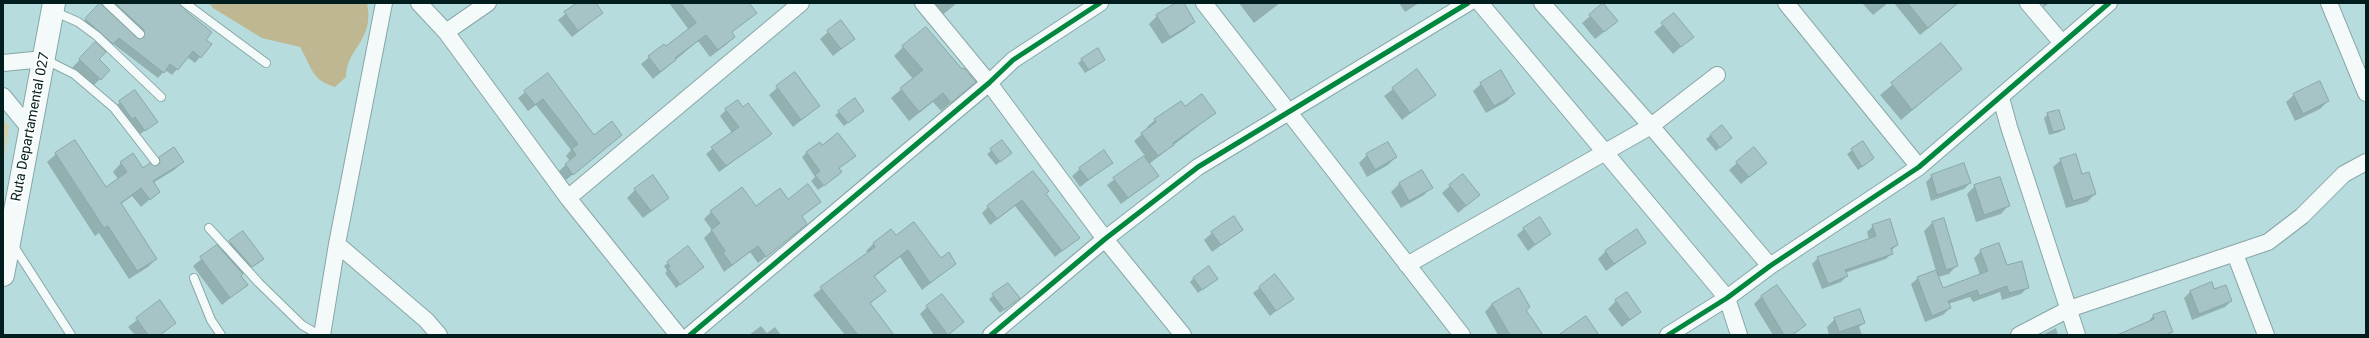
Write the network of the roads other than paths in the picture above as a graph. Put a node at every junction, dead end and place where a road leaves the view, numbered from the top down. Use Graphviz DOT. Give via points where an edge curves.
graph roads {
  1 [pos="107,3"];
  2 [pos="185,3"];
  3 [pos="384,3"];
  4 [pos="419,3"];
  5 [pos="488,3"];
  6 [pos="801,3"];
  7 [pos="923,3"];
  8 [pos="1100,3"];
  9 [pos="1204,3"];
  10 [pos="1468,3"];
  11 [pos="1480,3"];
  12 [pos="1542,3"];
  13 [pos="1786,3"];
  14 [pos="2028,3"];
  15 [pos="2110,3"];
  16 [pos="2329,3"];
  17 [pos="53,7"];
  18 [pos="446,32"];
  19 [pos="140,34"];
  20 [pos="2062,43"];
  21 [pos="44,59"];
  22 [pos="3,63"];
  23 [pos="266,63"];
  24 [pos="1717,76"];
  25 [pos="989,83"];
  26 [pos="2366,93"];
  27 [pos="3,96"];
  28 [pos="161,97"];
  29 [pos="2001,98"];
  30 [pos="1289,112"];
  31 [pos="1651,126"];
  32 [pos="30,129"];
  33 [pos="1604,151"];
  34 [pos="155,161"];
  35 [pos="2366,162"];
  36 [pos="1919,167"];
  37 [pos="568,198"];
  38 [pos="209,228"];
  39 [pos="1105,239"];
  40 [pos="10,240"];
  41 [pos="337,244"];
  42 [pos="2235,254"];
  43 [pos="1407,265"];
  44 [pos="1770,266"];
  45 [pos="3,276"];
  46 [pos="194,278"];
  47 [pos="1727,298"];
  48 [pos="2069,309"];
  49 [pos="71,335"];
  50 [pos="221,335"];
  51 [pos="319,335"];
  52 [pos="322,335"];
  53 [pos="439,335"];
  54 [pos="678,335"];
  55 [pos="690,335"];
  56 [pos="991,335"];
  57 [pos="1183,335"];
  58 [pos="1462,335"];
  59 [pos="1668,335"];
  60 [pos="1739,335"];
  61 [pos="2019,335"];
  62 [pos="2077,335"];
  63 [pos="2266,335"];
  1 -- 19 [label="lane"];
  2 -- 23 [label="lane"];
  3 -- 41 [label="street"];
  4 -- 18 [label="street"];
  5 -- 18 [label="street"];
  6 -- 37 [label="street"];
  7 -- 25 [label="street"];
  8 -- 25 [label="street" via="1013,60"];
  9 -- 30 [label="street"];
  10 -- 30 [label="street"];
  11 -- 33 [label="street"];
  12 -- 31 [label="street"];
  13 -- 36 [label="street"];
  14 -- 20 [label="street"];
  15 -- 20 [label="street"];
  16 -- 26 [label="street"];
  17 -- 21 [label="main road, Ruta Departamental 027"];
  17 -- 28 [label="lane" via="97,36"];
  18 -- 37 [label="street"];
  20 -- 29 [label="street"];
  21 -- 22 [label="street"];
  21 -- 32 [label="main road, Ruta Departamental 027"];
  21 -- 34 [label="lane" via="74,74 114,108"];
  24 -- 31 [label="street"];
  25 -- 39 [label="street"];
  25 -- 55 [label="street"];
  27 -- 32 [label="street"];
  29 -- 36 [label="street"];
  29 -- 48 [label="street"];
  30 -- 39 [label="street" via="1198,167"];
  30 -- 43 [label="street"];
  31 -- 33 [label="street"];
  31 -- 44 [label="street"];
  32 -- 40 [label="main road, Ruta Departamental 027"];
  33 -- 43 [label="street"];
  33 -- 47 [label="street"];
  35 -- 42 [label="street" via="2344,174 2302,216 2268,242"];
  36 -- 44 [label="street"];
  37 -- 54 [label="street"];
  38 -- 51 [label="lane" via="302,325"];
  39 -- 56 [label="street"];
  39 -- 57 [label="street"];
  40 -- 45 [label="main road, Ruta Departamental 027"];
  40 -- 49 [label="lane"];
  41 -- 52 [label="street"];
  41 -- 53 [label="street" via="426,320"];
  42 -- 48 [label="street"];
  42 -- 63 [label="street"];
  43 -- 58 [label="street"];
  44 -- 47 [label="street"];
  46 -- 50 [label="lane" via="211,320"];
  47 -- 59 [label="street"];
  47 -- 60 [label="street"];
  48 -- 61 [label="street"];
  48 -- 62 [label="street"];
}
